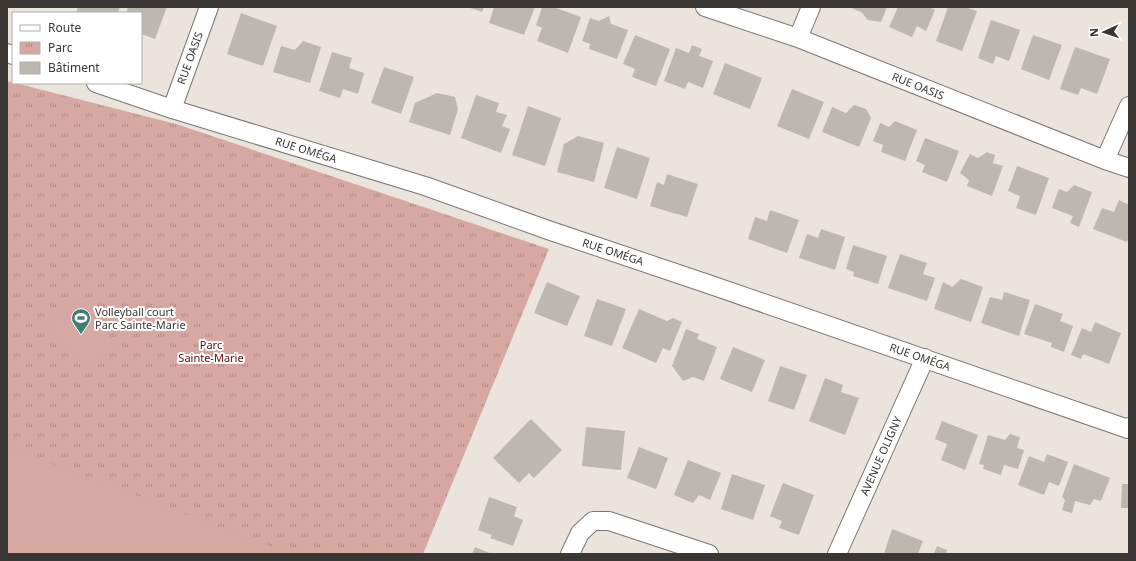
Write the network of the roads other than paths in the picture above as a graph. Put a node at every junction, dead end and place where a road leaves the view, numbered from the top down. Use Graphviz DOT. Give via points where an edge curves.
graph roads {
  1 [pos="208,7"];
  2 [pos="705,7"];
  3 [pos="811,7"];
  4 [pos="798,38"];
  5 [pos="99,84"];
  6 [pos="1129,106"];
  7 [pos="172,109"];
  8 [pos="1105,160"];
  9 [pos="1129,168"];
  10 [pos="924,358"];
  11 [pos="1129,428"];
  12 [pos="570,554"];
  13 [pos="709,554"];
  14 [pos="837,554"];
  1 -- 7 [label="street, RUE OASIS"];
  2 -- 4 [label="street, RUE OASIS"];
  3 -- 4 [label="street"];
  4 -- 8 [label="street, RUE OASIS"];
  5 -- 7 [label="street, RUE OMÉGA"];
  6 -- 8 [label="street"];
  7 -- 10 [label="street, RUE OMÉGA" via="425,186"];
  8 -- 9 [label="street, RUE OASIS"];
  10 -- 11 [label="street, RUE OMÉGA"];
  10 -- 14 [label="street, AVENUE OLIGNY"];
  12 -- 13 [label="street" via="580,533 593,521 609,520"];
}
